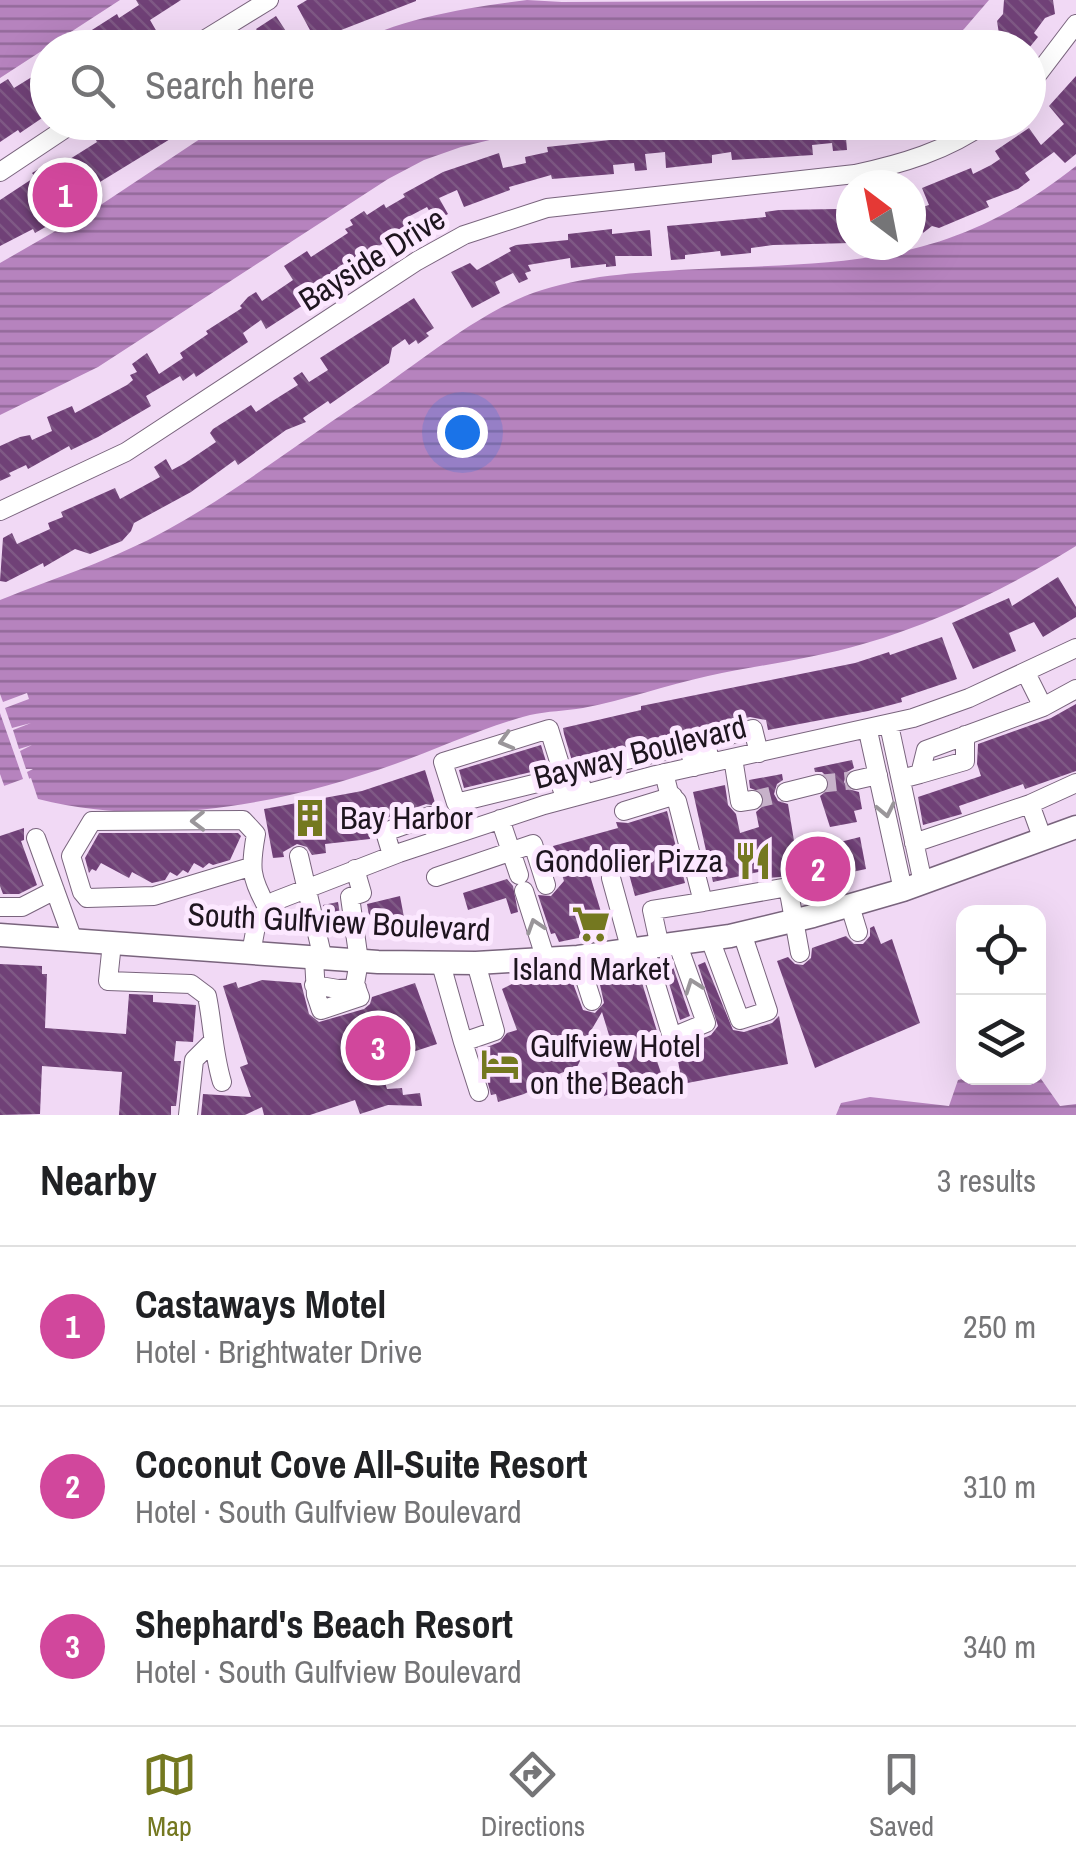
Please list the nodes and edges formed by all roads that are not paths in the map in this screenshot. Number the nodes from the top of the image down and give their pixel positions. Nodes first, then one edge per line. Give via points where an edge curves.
1 (269, 0) edge
2 (1076, 24) edge
3 (220, 30) edge
4 (1046, 63) edge
5 (49, 140) edge
6 (956, 140) edge
7 (0, 172) edge
8 (0, 511) edge
9 (1076, 648) edge
10 (1026, 673) junction
11 (1076, 689) edge
12 (1043, 707) junction
13 (889, 725) junction
14 (868, 731) junction
15 (759, 753) junction
16 (733, 758) junction
17 (702, 765) junction
18 (664, 773) junction
19 (878, 775) junction
20 (558, 778) junction
21 (900, 779) junction
22 (856, 780) tunnel mouth
23 (1076, 783) edge
24 (818, 784) tunnel mouth
25 (786, 792) tunnel mouth
26 (673, 796) junction
27 (575, 797) junction
28 (753, 800) dead end
29 (1030, 804) junction
30 (624, 811) dead end
31 (500, 819) junction
32 (1073, 830) edge
33 (36, 838) dead end
34 (1042, 840) junction
35 (914, 843) junction
36 (511, 852) junction
37 (247, 853) junction
38 (299, 856) dead end
39 (355, 869) junction
40 (436, 878) dead end
41 (611, 878) dead end
42 (546, 885) dead end
43 (913, 886) junction
44 (308, 887) junction
45 (55, 890) junction
46 (703, 902) junction
47 (850, 906) junction
48 (0, 907) edge
49 (268, 907) junction
50 (794, 921) junction
51 (858, 932) dead end
52 (742, 933) junction
53 (0, 935) edge
54 (710, 939) junction
55 (73, 940) junction
56 (112, 943) junction
57 (195, 948) junction
58 (653, 948) junction
59 (251, 953) junction
60 (800, 953) dead end
61 (319, 958) junction
62 (578, 958) junction
63 (546, 960) junction
64 (359, 961) junction
65 (476, 963) junction
66 (441, 964) junction
67 (191, 984) junction
68 (314, 984) junction
69 (357, 988) junction
70 (592, 1001) dead end
71 (462, 1042) junction
72 (211, 1043) junction
73 (222, 1082) dead end
74 (479, 1092) dead end
75 (188, 1115) edge

1 - 3 street
2 - 4 street
5 - 7 street
6 - 8 street, Bayside Drive via 855,174 548,208 464,235 126,452
9 - 10 street, Bayway Boulevard
10 - 12 street
10 - 13 street, Bayway Boulevard
11 - 12 street
12 - 21 street via 926,750 920,774
13 - 14 street, Bayway Boulevard
13 - 21 street
14 - 15 street, Bayway Boulevard
14 - 19 street
15 - 16 street, Bayway Boulevard
15 - 17 street via 753,730 705,741
16 - 17 street, Bayway Boulevard
16 - 28 street via 740,802
17 - 18 street, Bayway Boulevard
17 - 27 street via 688,745 578,772
18 - 26 street
18 - 27 street, Bayway Boulevard
19 - 22 street
19 -> 43 street
20 -> 20 street via 563,774 549,729 443,762 456,803
20 - 27 street
21 - 35 street
23 - 29 street
24 - 25 street
26 - 30 street
26 - 46 street
27 - 31 street, Bayway Boulevard
29 - 34 street
29 - 35 street
31 - 36 street
31 - 39 street, Bayway Boulevard
32 - 34 main road, South Gulfview Boulevard
33 - 45 street
34 - 43 main road, South Gulfview Boulevard
35 - 43 street
36 - 40 street
36 - 42 street via 534,844
63 -> 36 street
37 -> 37 street via 256,834 244,820 103,819 92,821 71,856 88,898 154,896
37 - 49 street
38 - 44 street
39 - 44 street, Bayway Boulevard
39 - 64 street via 362,892 350,897
41 - 58 street
43 - 47 main road, South Gulfview Boulevard
44 - 49 street, Bayway Boulevard
44 - 61 street
45 - 48 street via 22,906
45 - 55 street
46 - 50 street via 788,887
46 - 58 street via 652,910
47 - 50 main road, South Gulfview Boulevard
47 - 51 street
49 - 59 street via 253,932
50 - 52 main road, South Gulfview Boulevard
50 - 60 street
52 - 54 main road, South Gulfview Boulevard
52 -> 54 street via 768,1011 740,1020
53 - 55 main road, South Gulfview Boulevard
54 - 58 main road, South Gulfview Boulevard
55 - 56 main road, South Gulfview Boulevard
56 - 57 main road, South Gulfview Boulevard
56 - 67 street via 108,981
57 - 59 main road, South Gulfview Boulevard
57 - 67 street
58 - 62 main road, South Gulfview Boulevard
59 - 61 main road, South Gulfview Boulevard
61 - 64 main road, South Gulfview Boulevard
61 - 68 street
62 - 63 main road, South Gulfview Boulevard
62 - 70 street
63 - 65 main road, South Gulfview Boulevard
64 - 66 main road, South Gulfview Boulevard
64 - 69 street
65 - 66 main road, South Gulfview Boulevard
65 - 71 street via 495,1031
66 - 71 street
67 - 72 street via 207,996
68 - 69 street
68 - 69 street via 321,1010 360,998
71 - 74 street
72 - 73 street
72 - 75 street via 194,1060

